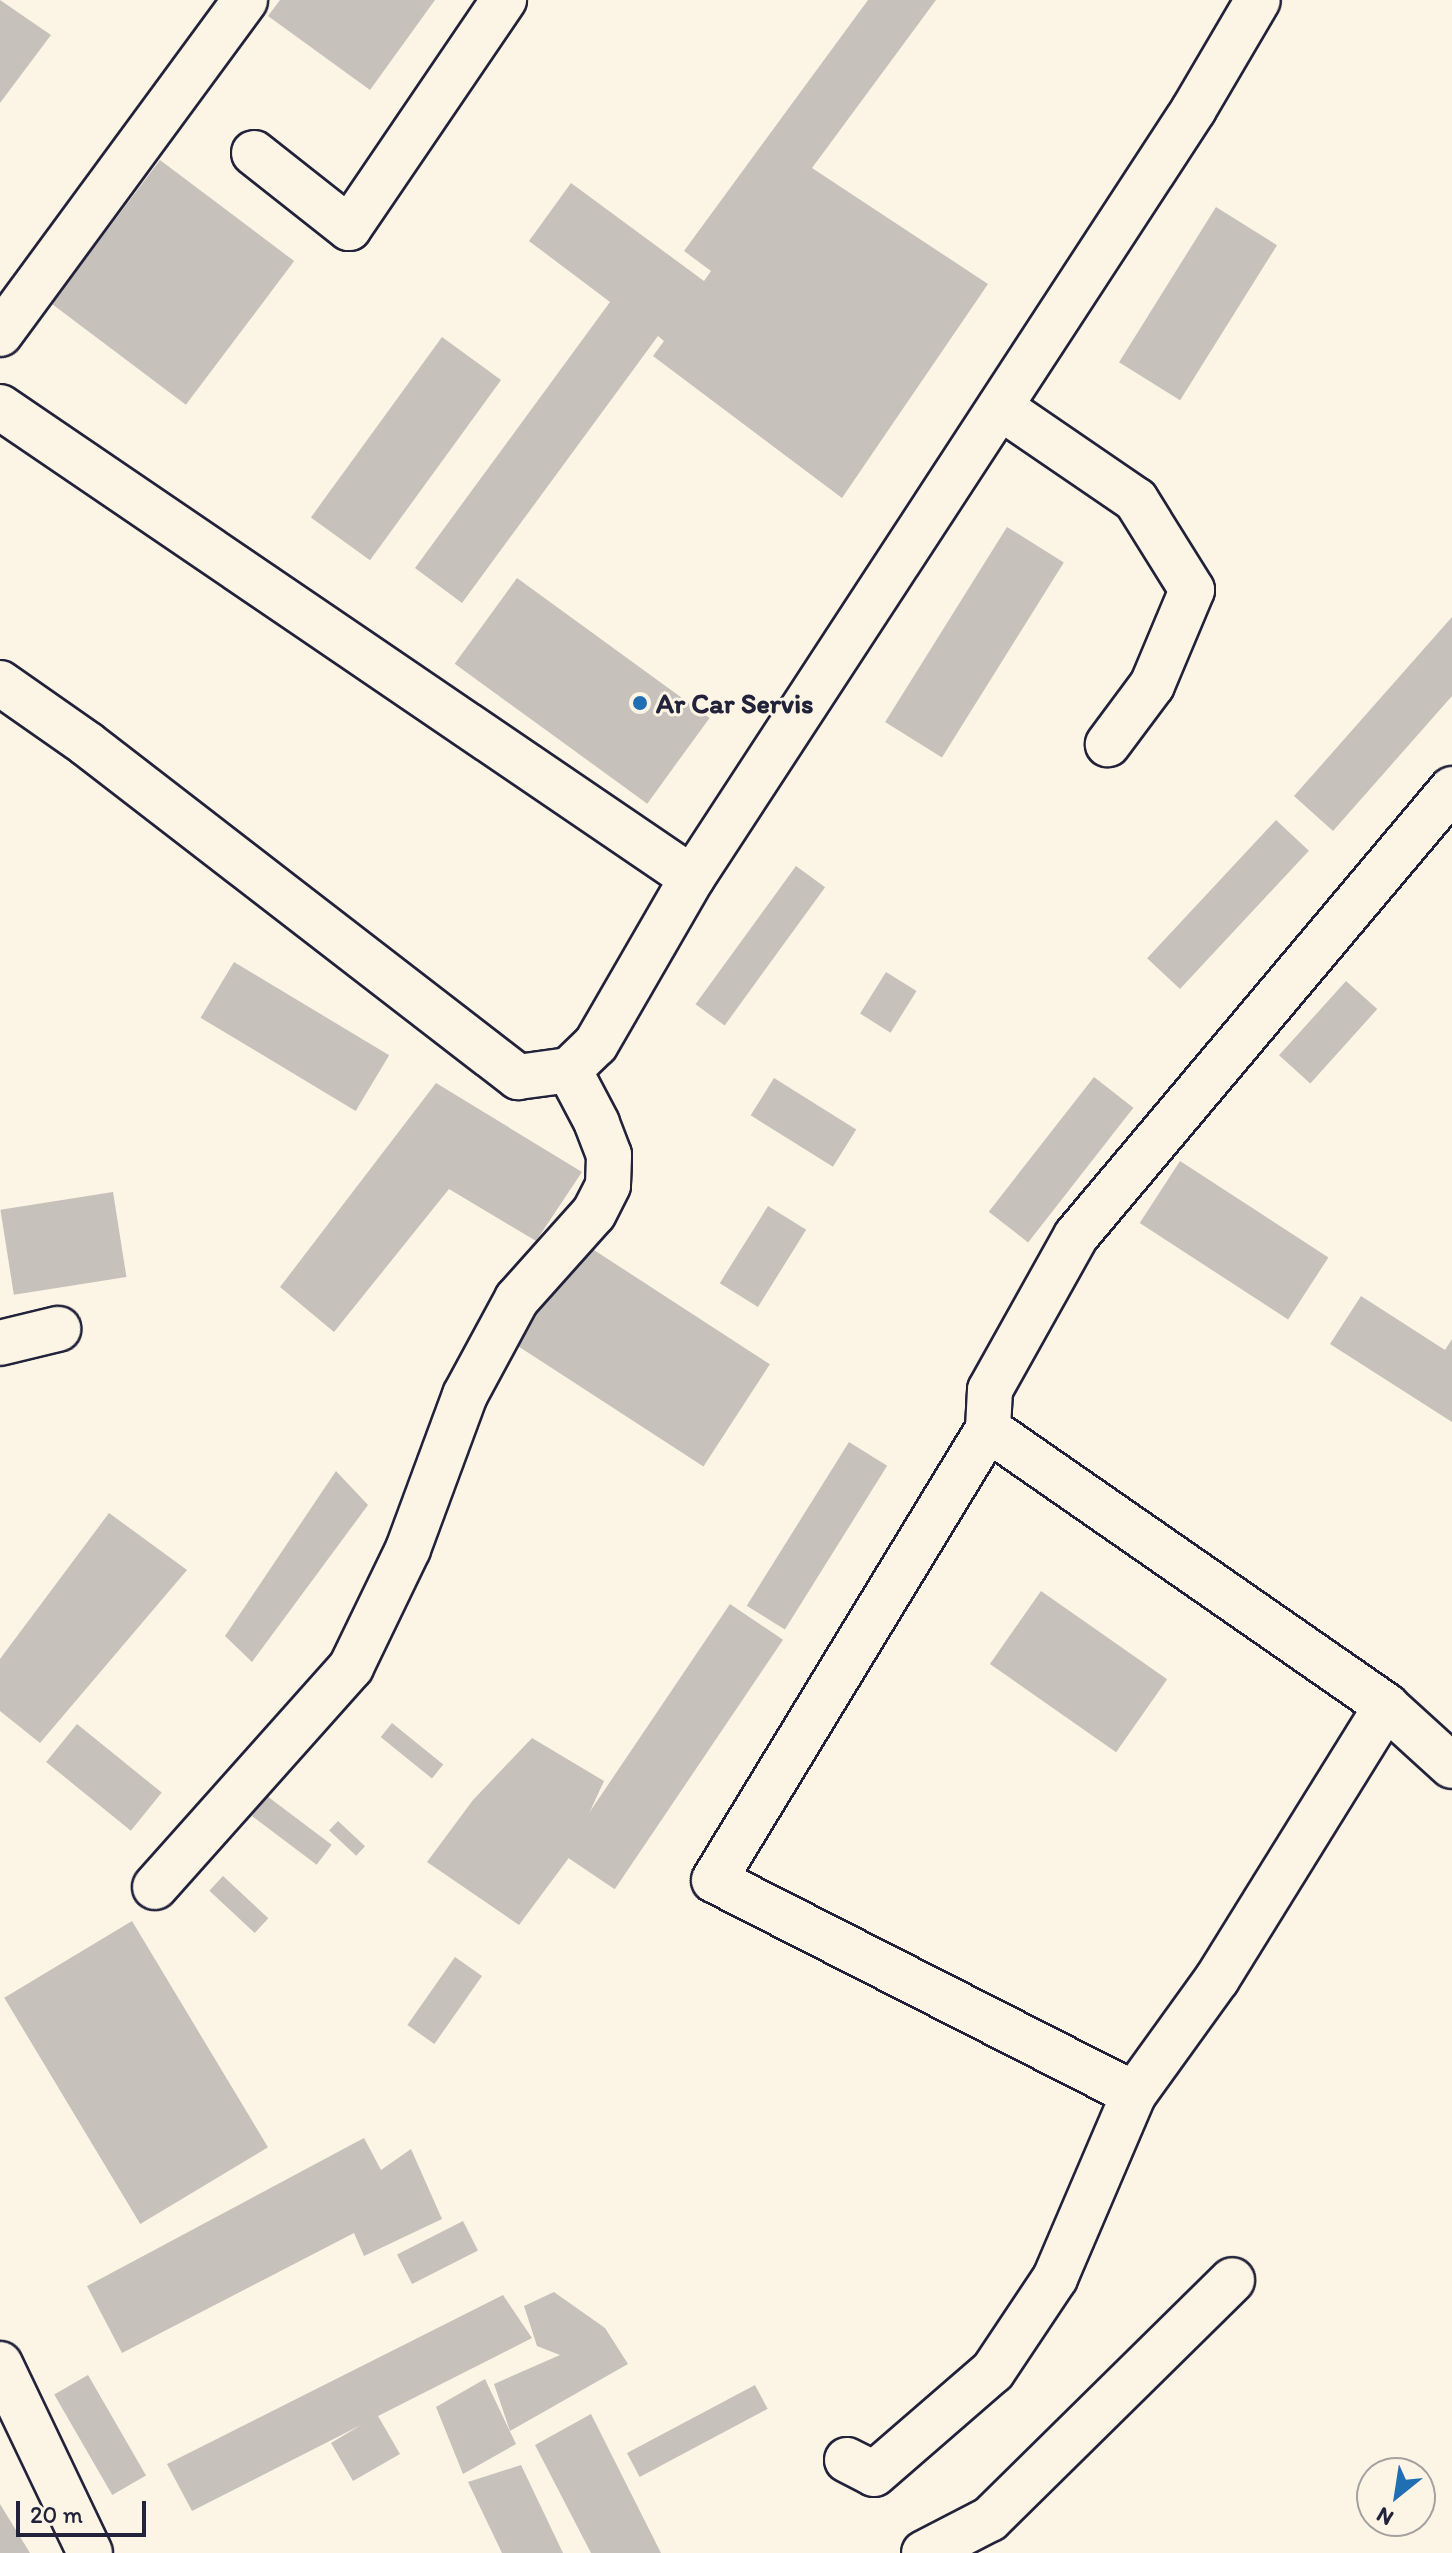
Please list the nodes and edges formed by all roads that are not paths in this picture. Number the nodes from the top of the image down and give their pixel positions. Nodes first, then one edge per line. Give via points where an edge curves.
1 (245, 0) edge
2 (504, 0) edge
3 (1258, 0) edge
4 (254, 153) dead end
5 (0, 334) edge
6 (0, 407) edge
7 (1000, 407) junction
8 (0, 683) edge
9 (1108, 744) dead end
10 (1452, 789) edge
11 (692, 878) junction
12 (569, 1070) junction
13 (58, 1329) dead end
14 (0, 1343) edge
15 (988, 1429) junction
16 (1386, 1706) junction
17 (1452, 1766) edge
18 (155, 1887) dead end
19 (1134, 2094) junction
20 (1232, 2280) dead end
21 (0, 2364) edge
22 (847, 2460) dead end
23 (90, 2553) edge
24 (924, 2553) edge

1 - 5 street
2 - 4 street via 349,228
3 - 7 street via 1194,109
6 - 11 street
7 - 9 street via 1136,500 1192,590 1152,685
7 - 11 street
8 - 12 street via 87,744 518,1077
10 - 15 street via 1076,1236 990,1390
11 - 12 street via 596,1044
12 - 18 street via 609,1155 608,1185 594,1213 517,1299 465,1395 408,1549 351,1667
13 - 14 street
15 - 16 street
15 - 19 street via 714,1880
16 - 17 street
16 - 19 street via 1217,1979
19 - 22 street via 1055,2278 993,2371 874,2474
20 - 24 street via 990,2519
21 - 23 street

